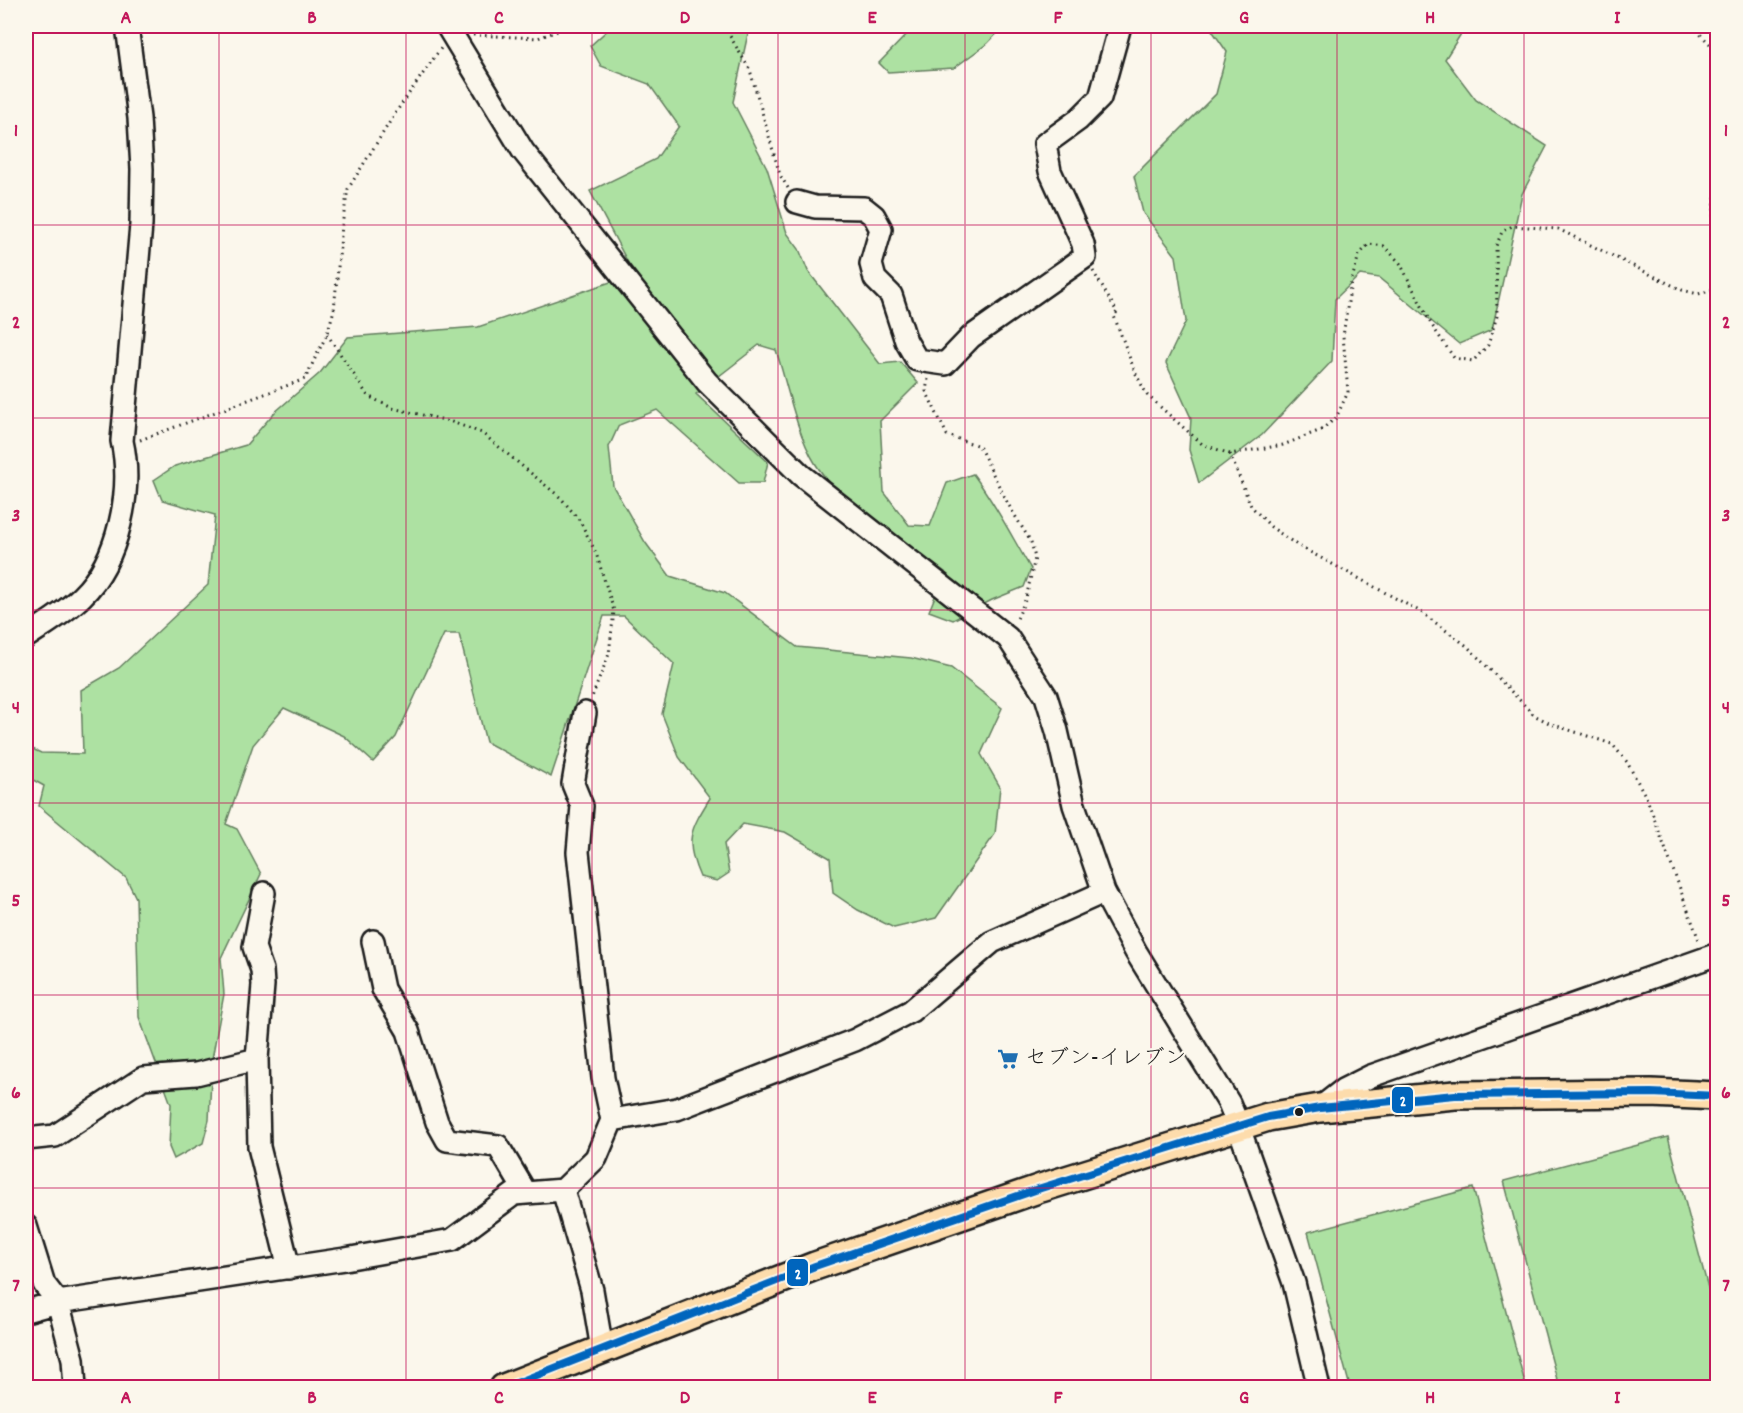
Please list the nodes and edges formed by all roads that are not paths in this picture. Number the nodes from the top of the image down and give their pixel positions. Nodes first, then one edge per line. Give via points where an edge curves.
1 (127, 26) edge
2 (1120, 26) edge
3 (449, 30) edge
4 (797, 202) road end
5 (26, 637) edge
6 (585, 713) road end
7 (1104, 892) junction
8 (264, 893) dead end
9 (373, 941) dead end
10 (1711, 956) edge
11 (256, 1059) junction
12 (1718, 1096) edge
13 (1320, 1108) junction
14 (612, 1120) junction
15 (1238, 1125) junction
16 (26, 1139) edge
17 (563, 1190) junction
18 (526, 1193) junction
19 (26, 1227) edge
20 (289, 1268) junction
21 (58, 1302) junction
22 (26, 1311) edge
23 (602, 1348) junction
24 (75, 1388) edge
25 (504, 1388) edge
26 (1319, 1388) edge

1 - 5 street via 142,169 123,441 128,466 121,520 104,570 63,613
2 - 4 street via 1100,98 1045,144 1050,171 1083,244 1085,257 971,337 945,364 917,360 906,341 891,295 875,279 871,264 881,229 874,216 864,208 815,207
3 - 7 street via 523,151 707,382 801,475 1008,638 1046,696 1077,815
6 - 14 street via 573,784 582,806 578,852 603,1078
7 - 14 street via 992,942 911,1011 855,1040 676,1108
7 - 15 street via 1229,1103
8 - 11 street via 254,947 263,984
9 - 18 street via 383,989 408,1031 437,1122 447,1140 498,1146
10 - 13 street via 1371,1076 1343,1090
11 - 16 street via 196,1074 143,1078 55,1136
11 - 20 street via 259,1147
12 - 13 main road via 1651,1092 1488,1094
13 - 15 main road
14 - 17 street via 596,1158
15 - 23 main road via 816,1266
15 - 26 street via 1294,1283
17 - 18 street
17 - 23 street via 592,1290
18 - 20 street via 514,1194 452,1240
19 - 21 street via 44,1284
20 - 21 street
21 - 22 street
21 - 24 street via 73,1359
23 - 25 main road

